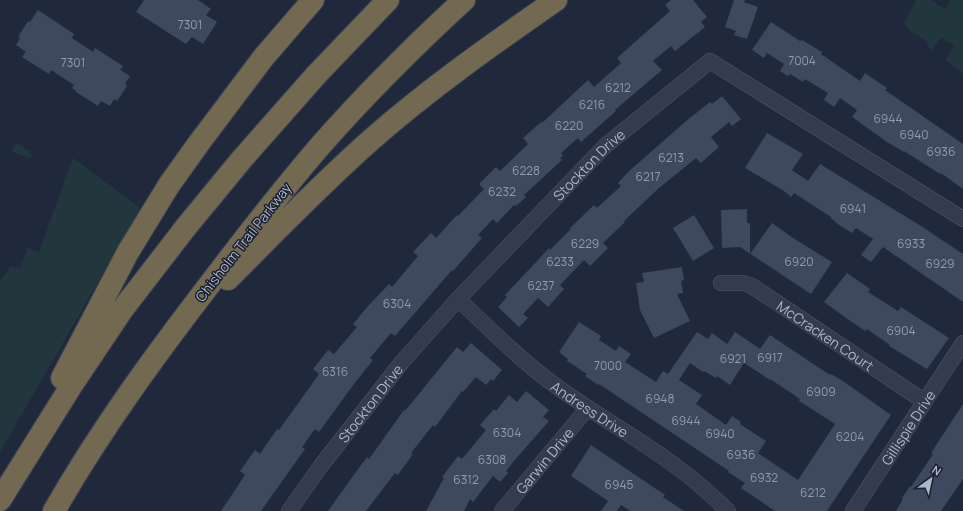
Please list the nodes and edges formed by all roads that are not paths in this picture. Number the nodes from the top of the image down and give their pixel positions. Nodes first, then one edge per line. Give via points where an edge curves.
1 (313, 0) edge
2 (388, 0) edge
3 (464, 0) edge
4 (556, 0) edge
5 (963, 219) edge
6 (721, 283) dead end
7 (458, 299) junction
8 (963, 343) edge
9 (162, 346) junction
10 (925, 402) junction
11 (587, 409) junction
12 (3, 494) edge
13 (54, 511) edge
14 (290, 511) edge
15 (502, 511) edge
16 (728, 511) edge
17 (853, 511) edge

1 - 12 highway via 263,58 169,185 128,252
2 - 12 highway via 317,74 186,227 122,310
3 - 9 highway, Chisholm Trail Parkway via 375,86 320,146 270,206
4 - 9 highway via 435,87 372,140 284,223
5 - 7 street, Stockton Drive via 710,61 605,146
6 - 10 street, McCracken Court via 743,283 752,286
7 - 11 street, Andress Drive via 528,364
7 - 14 street, Stockton Drive via 402,362 320,467
8 - 10 street, Gillispie Drive
9 - 13 highway, Chisholm Trail Parkway via 126,397
10 - 17 street, Gillispie Drive
11 - 15 street, Garwin Drive
11 - 16 street, Andress Drive via 681,470

